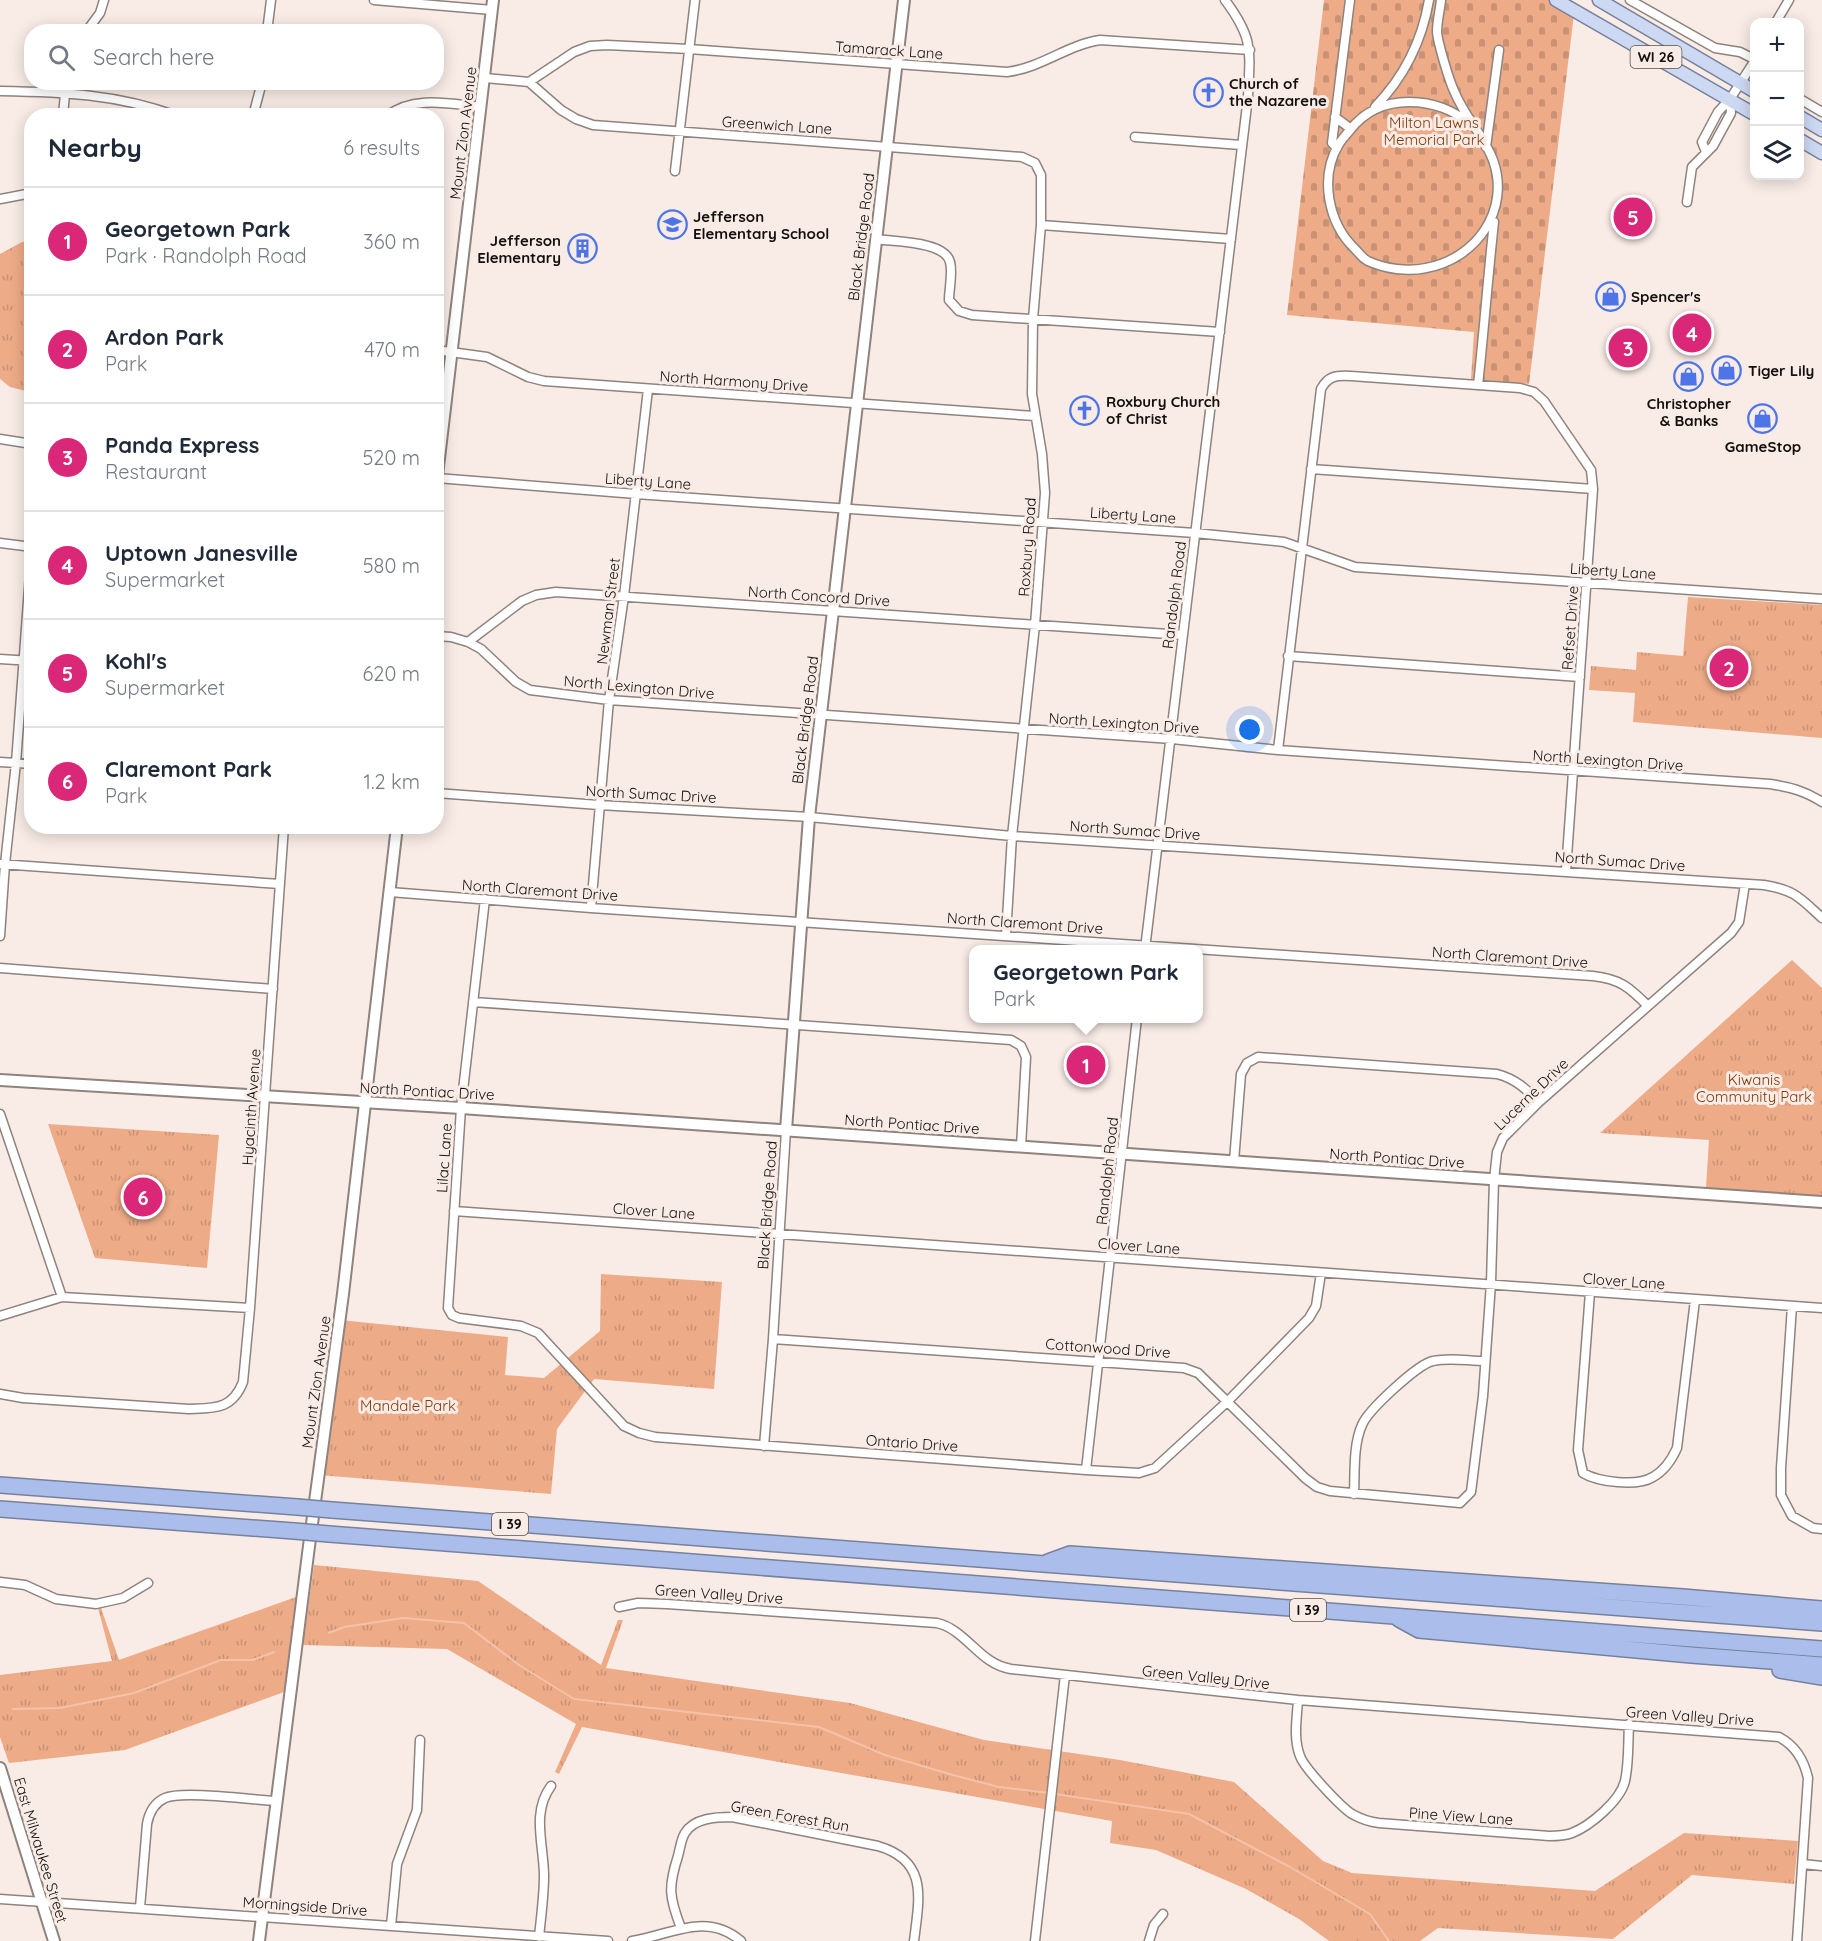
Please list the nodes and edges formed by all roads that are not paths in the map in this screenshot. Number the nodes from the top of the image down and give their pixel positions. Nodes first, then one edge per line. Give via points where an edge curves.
1 (104, 0) edge
2 (271, 0) edge
3 (374, 0) edge
4 (694, 0) edge
5 (904, 0) edge
6 (1225, 0) edge
7 (1350, 0) edge
8 (1429, 0) edge
9 (1441, 0) edge
10 (1556, 0) edge
11 (1599, 0) edge
12 (1630, 0) edge
13 (1789, 0) edge
14 (492, 5) edge
15 (1778, 18) edge
16 (92, 24) edge
17 (268, 24) edge
18 (1423, 28) junction
19 (1437, 33) junction
20 (689, 49) junction
21 (1250, 50) junction
22 (1499, 50) dead end
23 (1750, 58) edge
24 (897, 64) junction
25 (1750, 69) edge
26 (485, 78) junction
27 (529, 82) junction
28 (1741, 83) junction
29 (1750, 88) edge
30 (24, 90) edge
31 (65, 90) edge
32 (79, 90) edge
33 (260, 90) edge
34 (0, 91) edge
35 (1455, 94) junction
36 (1730, 99) junction
37 (1804, 101) edge
38 (481, 107) junction
39 (64, 108) edge
40 (151, 108) edge
41 (255, 108) edge
42 (400, 108) edge
43 (1375, 108) junction
44 (1443, 108) junction
45 (1750, 111) edge
46 (1822, 112) edge
47 (1335, 117) junction
48 (1804, 119) edge
49 (1472, 125) junction
50 (1351, 129) junction
51 (1822, 130) edge
52 (679, 132) junction
53 (1136, 137) dead end
54 (1804, 142) edge
55 (1241, 145) junction
56 (887, 146) junction
57 (1486, 147) junction
58 (1337, 148) junction
59 (1822, 153) edge
60 (1035, 163) joint
61 (675, 171) dead end
62 (24, 194) edge
63 (0, 199) edge
64 (1687, 202) dead end
65 (1495, 204) junction
66 (1041, 225) junction
67 (876, 239) junction
68 (1231, 239) junction
69 (1474, 244) junction
70 (1490, 253) junction
71 (1033, 319) junction
72 (1220, 332) junction
73 (444, 351) edge
74 (452, 352) junction
75 (1478, 385) junction
76 (648, 389) junction
77 (857, 403) junction
78 (1035, 416) junction
79 (444, 419) edge
80 (0, 439) edge
81 (24, 443) edge
82 (1311, 469) junction
83 (444, 478) edge
84 (1593, 489) junction
85 (636, 494) junction
86 (845, 508) junction
87 (1044, 522) junction
88 (1195, 533) junction
89 (0, 543) edge
90 (24, 546) edge
91 (1302, 549) junction
92 (1587, 583) junction
93 (624, 596) junction
94 (1822, 599) edge
95 (833, 611) junction
96 (1035, 625) junction
97 (1183, 635) junction
98 (444, 637) edge
99 (468, 642) junction
100 (1288, 656) junction
101 (0, 659) edge
102 (24, 661) edge
103 (1580, 677) junction
104 (24, 689) edge
105 (609, 700) junction
106 (820, 714) junction
107 (1023, 729) junction
108 (1172, 739) junction
109 (1278, 750) junction
110 (0, 762) edge
111 (16, 763) junction
112 (24, 764) edge
113 (1573, 771) junction
114 (444, 794) edge
115 (1822, 802) edge
116 (599, 805) junction
117 (808, 817) junction
118 (283, 834) edge
119 (396, 834) edge
120 (1012, 836) junction
121 (1157, 845) junction
122 (3, 864) edge
123 (1566, 871) junction
124 (280, 884) junction
125 (1745, 884) junction
126 (390, 892) junction
127 (485, 899) junction
128 (591, 908) junction
129 (1822, 918) edge
130 (801, 921) junction
131 (1006, 935) junction
132 (0, 936) edge
133 (1123, 945) edge
134 (1146, 945) edge
135 (1203, 951) edge
136 (0, 968) edge
137 (273, 989) junction
138 (473, 1002) junction
139 (1648, 1006) junction
140 (1136, 1023) edge
141 (794, 1024) junction
142 (0, 1080) edge
143 (265, 1097) junction
144 (365, 1102) junction
145 (1539, 1102) junction
146 (461, 1108) junction
147 (0, 1114) edge
148 (786, 1130) junction
149 (1021, 1147) junction
150 (1122, 1154) junction
151 (1234, 1161) junction
152 (1494, 1180) junction
153 (1822, 1202) edge
154 (454, 1211) junction
155 (780, 1233) junction
156 (1111, 1257) junction
157 (1321, 1273) junction
158 (1491, 1283) junction
159 (1590, 1292) junction
160 (62, 1297) junction
161 (1695, 1300) junction
162 (1792, 1306) junction
163 (250, 1308) junction
164 (1822, 1308) edge
165 (449, 1312) joint
166 (0, 1316) edge
167 (773, 1339) junction
168 (1099, 1361) junction
169 (1485, 1361) junction
170 (0, 1394) edge
171 (1228, 1401) junction
172 (764, 1446) junction
173 (1086, 1470) junction
174 (0, 1485) edge
175 (1354, 1494) junction
176 (1465, 1499) joint
177 (0, 1509) edge
178 (1822, 1529) edge
179 (1043, 1564) junction
180 (0, 1582) edge
181 (148, 1583) dead end
182 (619, 1607) dead end
183 (1818, 1607) edge
184 (1394, 1616) junction
185 (1822, 1623) edge
186 (1822, 1649) edge
187 (1692, 1655) junction
188 (1822, 1665) edge
189 (1065, 1675) junction
190 (1822, 1677) edge
191 (1298, 1700) junction
192 (1629, 1724) junction
193 (420, 1740) dead end
194 (0, 1768) edge
195 (551, 1786) dead end
196 (277, 1801) junction
197 (1803, 1864) junction
198 (1822, 1866) edge
199 (0, 1899) edge
200 (41, 1902) junction
201 (140, 1908) junction
202 (1164, 1914) dead end
203 (262, 1917) junction
204 (391, 1926) junction
205 (681, 1928) junction
206 (539, 1937) junction
207 (595, 1940) edge
208 (54, 1941) edge
209 (259, 1941) edge
210 (608, 1941) edge
211 (632, 1941) edge
212 (741, 1941) edge
213 (914, 1941) edge
214 (1035, 1941) edge
215 (1149, 1941) edge
216 (1797, 1941) edge

1 - 16 street
2 - 17 street
3 - 14 street
4 - 20 street
5 - 24 street, Black Bridge Road
6 - 21 street, Randolph Road via 1247,35
7 - 47 street
8 - 18 street
9 - 19 street
10 - 36 main road, WI 26
11 - 28 main road, WI 26
12 - 23 street via 1715,48 1740,52
13 - 15 street
14 - 26 street, Mount Zion Avenue
18 - 19 street via 1429,35
18 - 43 street via 1401,74
19 - 35 street
20 - 24 street, Tamarack Lane
20 - 27 street, Tamarack Lane via 590,46 574,51
20 - 52 street
21 - 24 street, Tamarack Lane via 1100,40 1083,42 1037,65 1007,72
21 - 55 street, Randolph Road
22 - 57 street
24 - 56 street, Black Bridge Road
25 - 28 street
26 - 27 street
26 - 38 street, Mount Zion Avenue
27 - 52 street, Greenwich Lane via 561,110 592,125
28 - 29 main road, WI 26
28 - 36 street
30 - 34 street
31 - 39 street
32 - 40 street
33 - 41 street
35 - 44 street
35 - 49 street
36 - 45 main road, WI 26
36 - 64 street via 1731,113 1713,146 1692,167
37 - 46 street
38 - 42 street via 428,102
38 - 74 street, Mount Zion Avenue
43 - 44 street via 1398,102
43 - 50 street
44 - 49 street
47 - 50 street
47 - 58 street via 1332,143
48 - 51 main road
49 - 57 street
50 - 58 street
52 - 56 street, Greenwich Lane
52 - 61 street
53 - 55 street
54 - 59 main road
55 - 68 street, Randolph Road
56 - 60 street, Greenwich Lane via 1022,157
56 - 67 street, Black Bridge Road
57 - 65 street via 1498,176
58 - 69 street via 1329,174 1333,214 1351,245 1367,261 1407,270 1426,268 1447,263
60 - 66 street, Roxbury Road via 1041,175
62 - 63 street
65 - 69 street via 1489,226
65 - 70 street
66 - 68 street
66 - 71 street, Roxbury Road
67 - 71 street via 936,247 945,252 950,262 949,300 959,311
67 - 77 street, Black Bridge Road
68 - 72 street, Randolph Road
69 - 70 street
70 - 75 street
71 - 72 street
71 - 78 street, Roxbury Road
72 - 88 street, Randolph Road
73 - 74 street, North Harmony Drive
74 - 76 street, North Harmony Drive via 487,357 544,381
74 - 79 street, Mount Zion Avenue
75 - 82 street via 1337,375 1329,378 1321,389
75 - 84 street, Refset Drive via 1520,388 1534,392 1544,401 1591,470
76 - 77 street, North Harmony Drive
76 - 85 street, Newman Street
77 - 78 street, North Harmony Drive
77 - 86 street, Black Bridge Road
78 - 87 street, Roxbury Road via 1042,454
80 - 81 street
82 - 84 street
82 - 91 street
83 - 85 street, Liberty Lane
84 - 92 street, Refset Drive
85 - 86 street, Liberty Lane
85 - 93 street, Newman Street
86 - 87 street, Liberty Lane
86 - 95 street, Black Bridge Road
87 - 88 street, Liberty Lane
87 - 96 street, Roxbury Road
88 - 91 street, Liberty Lane via 1284,542
88 - 97 street, Randolph Road
89 - 90 street
91 - 92 street, Liberty Lane via 1355,567
91 - 100 street
92 - 94 street, Liberty Lane
92 - 103 street, Refset Drive
93 - 95 street, North Concord Drive
93 - 99 street, North Concord Drive via 556,592 536,595 522,601
93 - 105 street, Newman Street
95 - 96 street, North Concord Drive
95 - 106 street, Black Bridge Road
96 - 97 street, North Concord Drive
96 - 107 street, Roxbury Road
97 - 108 street, Randolph Road
98 - 99 street, North Lexington Drive
99 - 105 street, North Lexington Drive via 531,690
100 - 103 street
100 - 109 street
101 - 102 street
103 - 113 street, Refset Drive
104 - 111 street
105 - 106 street, North Lexington Drive
105 - 116 street, Newman Street
106 - 107 street, North Lexington Drive
106 - 117 street, Black Bridge Road
107 - 108 street, North Lexington Drive
107 - 120 street, Roxbury Road
108 - 109 street, North Lexington Drive
108 - 121 street, Randolph Road
109 - 113 street, North Lexington Drive
110 - 111 street
111 - 112 street
111 - 122 street
113 - 115 street, North Lexington Drive via 1789,786
113 - 123 street, Refset Drive
114 - 116 street, North Sumac Drive
116 - 117 street, North Sumac Drive
116 - 128 street, Newman Street
117 - 120 street, North Sumac Drive
117 - 130 street, Black Bridge Road
118 - 124 street, Hyacinth Avenue
119 - 126 street, Mount Zion Avenue
120 - 121 street, North Sumac Drive
120 - 131 street, Roxbury Road
121 - 123 street, North Sumac Drive
121 - 134 street, Randolph Road
122 - 124 street
122 - 132 street
123 - 125 street, North Sumac Drive
124 - 137 street, Hyacinth Avenue
125 - 129 street, North Sumac Drive via 1781,888 1796,894
125 - 139 street, Lucerne Drive via 1739,922 1731,933
126 - 127 street, North Claremont Drive
126 - 144 street, Mount Zion Avenue
127 - 128 street, North Claremont Drive
127 - 138 street, Lilac Lane
128 - 130 street, North Claremont Drive
130 - 131 street, North Claremont Drive
130 - 141 street, Black Bridge Road
131 - 133 street, North Claremont Drive
135 - 139 street, North Claremont Drive via 1608,978 1621,982
136 - 137 street
137 - 143 street, Hyacinth Avenue
138 - 141 street
138 - 146 street, Lilac Lane
139 - 145 street, Lucerne Drive
140 - 150 street, Randolph Road
141 - 148 street, Black Bridge Road
141 - 149 street via 1011,1040 1021,1046 1026,1057
142 - 143 street, North Pontiac Drive
143 - 144 street, North Pontiac Drive
143 - 163 street, Hyacinth Avenue
144 - 146 street, North Pontiac Drive
144 - 196 street, Mount Zion Avenue
145 - 151 street via 1517,1081 1497,1074 1258,1057 1247,1063 1241,1074
145 - 152 street, Lucerne Drive via 1503,1138
146 - 148 street, North Pontiac Drive
146 - 154 street, Lilac Lane
147 - 160 street
148 - 149 street, North Pontiac Drive
148 - 155 street, Black Bridge Road
149 - 150 street, North Pontiac Drive
150 - 151 street, North Pontiac Drive
150 - 156 street, Randolph Road
151 - 152 street, North Pontiac Drive
152 - 153 street, North Pontiac Drive
152 - 158 street, Lucerne Drive
154 - 155 street, Clover Lane
154 - 165 street, Lilac Lane
155 - 156 street, Clover Lane
155 - 167 street, Black Bridge Road
156 - 157 street, Clover Lane
156 - 168 street, Randolph Road
157 - 158 street, Clover Lane
157 - 171 street, Ontario Drive via 1310,1318
158 - 159 street, Clover Lane
158 - 169 street, Lucerne Drive
159 - 161 street, Clover Lane
159 - 161 street via 1578,1450 1583,1473 1617,1482 1654,1477 1672,1460 1677,1448
160 - 163 street
160 - 166 street
161 - 162 street, Clover Lane
162 - 164 street, Clover Lane
162 - 178 street via 1781,1495 1792,1516
163 - 170 street, Hyacinth Avenue via 243,1382 228,1404 189,1409
165 - 172 street, Ontario Drive via 459,1318 521,1326 537,1333 624,1426 639,1433
167 - 168 street, Cottonwood Drive
167 - 172 street, Black Bridge Road
168 - 171 street, Cottonwood Drive via 1184,1368 1198,1373
168 - 173 street, Randolph Road
169 - 175 street via 1431,1361 1371,1411 1358,1436
169 - 176 street, Lucerne Drive via 1471,1492
171 - 173 street, Ontario Drive via 1155,1468 1139,1473
171 - 175 street, Cottonwood Drive via 1317,1487
172 - 173 street, Ontario Drive
174 - 179 highway, I 39, bridge
175 - 176 street, Cottonwood Drive via 1451,1503
177 - 184 highway, I 39, bridge
179 - 183 highway via 1070,1554
179 - 185 highway, I 39
180 - 181 street via 25,1586 56,1599 96,1604 123,1598
182 - 189 street, Green Valley Drive via 668,1604 937,1623 953,1629 995,1665
184 - 186 highway, I 39
184 - 187 highway via 1419,1629
187 - 188 highway
187 - 190 highway
189 - 191 street, Green Valley Drive
189 - 214 street
191 - 192 street, Green Valley Drive
191 - 192 street, Pine View Lane via 1296,1735 1300,1756 1305,1766 1355,1816 1378,1823 1526,1834 1572,1833 1615,1800 1625,1781
192 - 197 street, Green Valley Drive via 1771,1735 1786,1741 1799,1755 1808,1778
193 - 204 street via 417,1810 397,1864
194 - 200 street, East Milwaukee Street
195 - 206 street via 544,1795 539,1815 544,1877
196 - 201 street via 180,1795 160,1801 147,1824
196 - 203 street, Mount Zion Avenue
197 - 198 street
197 - 216 street
199 - 200 street, Morningside Drive
200 - 201 street, Morningside Drive
200 - 208 street, East Milwaukee Street
201 - 203 street, Morningside Drive
202 - 215 street via 1154,1925
203 - 204 street, Morningside Drive
203 - 209 street, Mount Zion Avenue
204 - 206 street, Morningside Drive
205 - 211 street
205 - 212 street via 717,1927
205 - 213 street, Green Forest Run via 670,1881 685,1833 698,1822 732,1817 878,1846 899,1855 913,1869 918,1883
206 - 207 street, Morningside Drive
207 - 210 street, Morningside Drive

